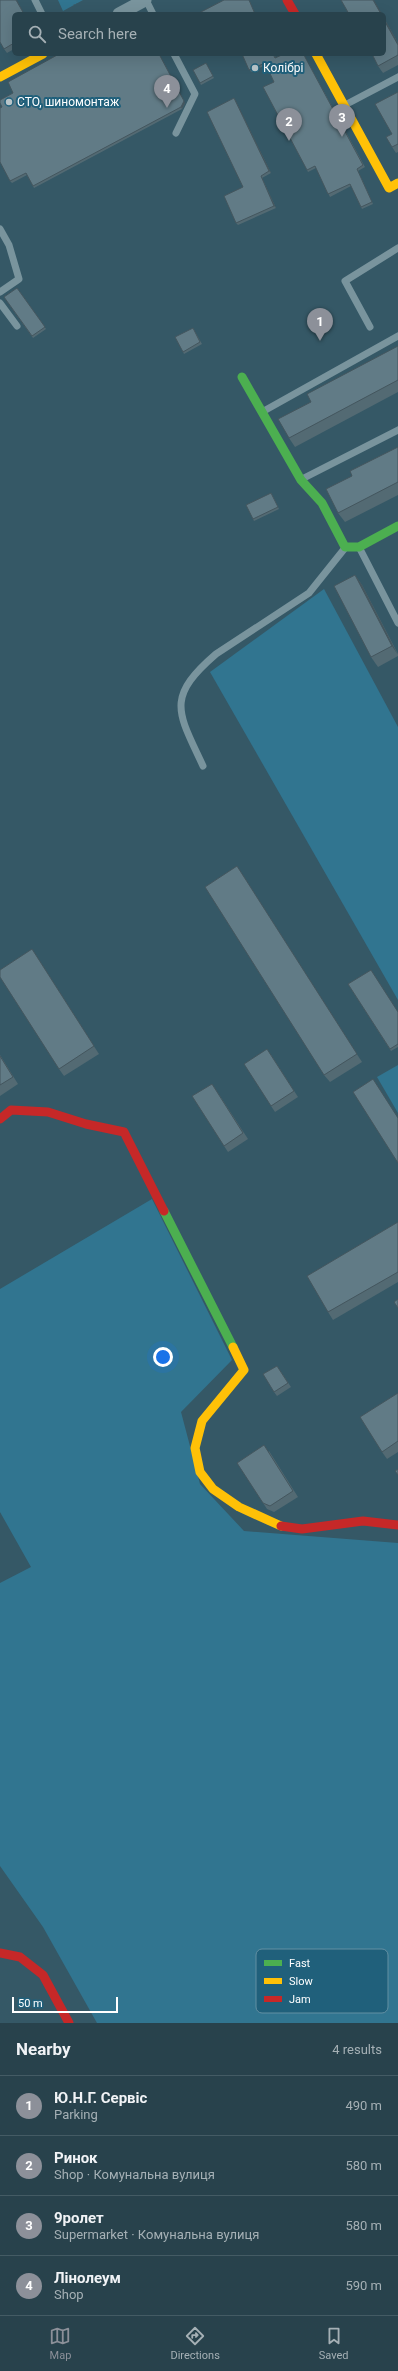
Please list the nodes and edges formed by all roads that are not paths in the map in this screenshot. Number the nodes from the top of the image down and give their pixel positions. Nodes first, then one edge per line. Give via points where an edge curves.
1 (35, 0) edge
2 (146, 0) edge
3 (287, 0) edge
4 (41, 12) edge
5 (123, 12) edge
6 (152, 12) edge
7 (293, 12) edge
8 (39, 56) edge
9 (175, 56) edge
10 (317, 56) edge
11 (0, 77) edge
12 (398, 77) edge
13 (344, 106) junction
14 (176, 133) dead end
15 (395, 187) edge
16 (0, 229) edge
17 (398, 248) edge
18 (0, 292) edge
19 (0, 303) edge
20 (17, 326) dead end
21 (370, 327) dead end
22 (398, 336) edge
23 (242, 377) dead end
24 (262, 412) junction
25 (398, 430) edge
26 (301, 480) junction
27 (398, 526) edge
28 (359, 546) junction
29 (345, 547) junction
30 (398, 623) edge
31 (202, 766) dead end
32 (0, 1119) edge
33 (398, 1525) edge
34 (0, 1953) edge
35 (69, 2023) edge

1 - 4 lane
2 - 5 street
2 - 6 lane
3 - 7 street
8 - 11 street
9 - 14 lane via 195,94
10 - 13 street
12 - 13 lane
13 - 15 street
16 - 18 lane via 9,245 19,279
17 - 21 lane via 345,281
19 - 20 lane
22 - 24 lane
23 - 24 street
24 - 26 street
25 - 26 lane
26 - 29 street via 322,503
27 - 28 street
28 - 29 street
28 - 30 lane
29 - 31 lane via 309,593 216,654 184,688 180,706 182,721
32 - 33 street via 11,1110 48,1112 124,1132 244,1370 202,1421 195,1448 200,1472 213,1489 239,1507 275,1525 302,1529 363,1521
34 - 35 street via 20,1956 43,1975

